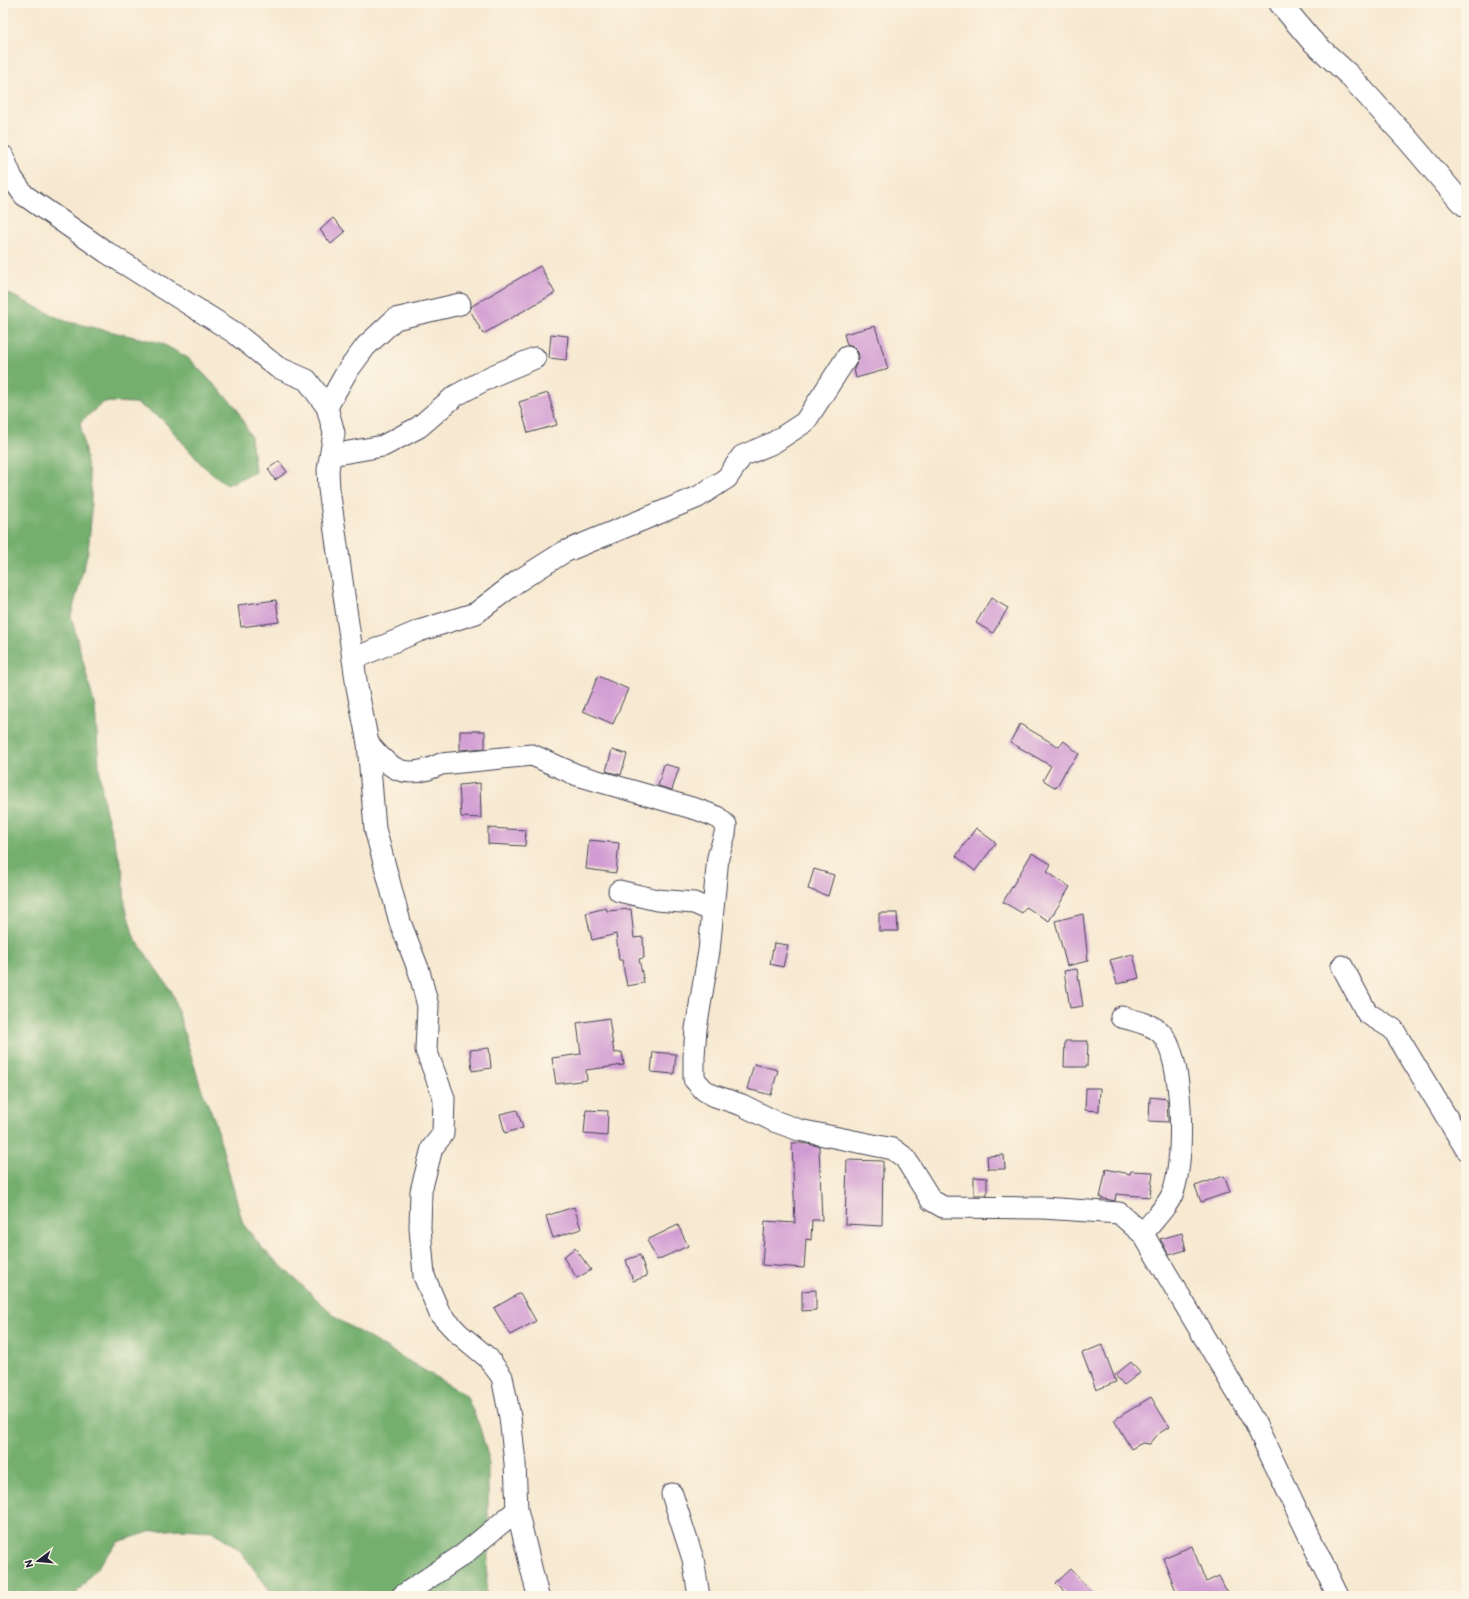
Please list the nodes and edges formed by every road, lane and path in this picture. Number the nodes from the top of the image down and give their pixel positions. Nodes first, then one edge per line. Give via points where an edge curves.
1 (1280, 3) edge
2 (3, 156) edge
3 (1466, 206) edge
4 (460, 304) dead end
5 (846, 357) dead end
6 (534, 358) dead end
7 (327, 407) junction
8 (331, 455) junction
9 (353, 660) junction
10 (368, 743) junction
11 (619, 891) dead end
12 (712, 911) junction
13 (1342, 966) dead end
14 (1121, 1017) dead end
15 (1466, 1149) edge
16 (1143, 1234) junction
17 (672, 1494) dead end
18 (516, 1510) junction
19 (402, 1596) edge
20 (538, 1596) edge
21 (699, 1596) edge
22 (1338, 1596) edge

1 - 3 street via 1311,40 1358,85
2 - 7 street via 12,178 24,195 106,252 235,333 277,366 307,380
4 - 7 street via 394,319 366,346 346,373
5 - 9 street via 805,422 773,443 742,456 727,478 698,497 564,552 518,581 476,613 418,631
6 - 8 street via 455,396 419,427 383,446
7 - 8 street via 334,433
8 - 9 street via 328,470 329,489
9 - 10 street
10 - 12 street via 382,761 398,770 414,773 430,770 442,764 532,755 576,775 717,817 726,825 718,858
10 - 18 street via 375,829 400,922 428,1006 426,1050 444,1098 443,1134 432,1148 421,1191 420,1228 424,1276 440,1314 488,1358 502,1377 515,1463
11 - 12 street via 657,900 694,903
12 - 16 street via 694,1056 694,1079 704,1090 799,1130 893,1149 905,1158 931,1200 943,1207 1043,1208 1119,1213
13 - 15 street via 1367,1013 1393,1030 1400,1040
14 - 16 street via 1135,1020 1161,1033 1168,1044 1176,1073 1182,1135 1179,1171 1173,1193
16 - 22 street via 1255,1423
17 - 21 street via 692,1559
18 - 19 street via 464,1554
18 - 20 street

